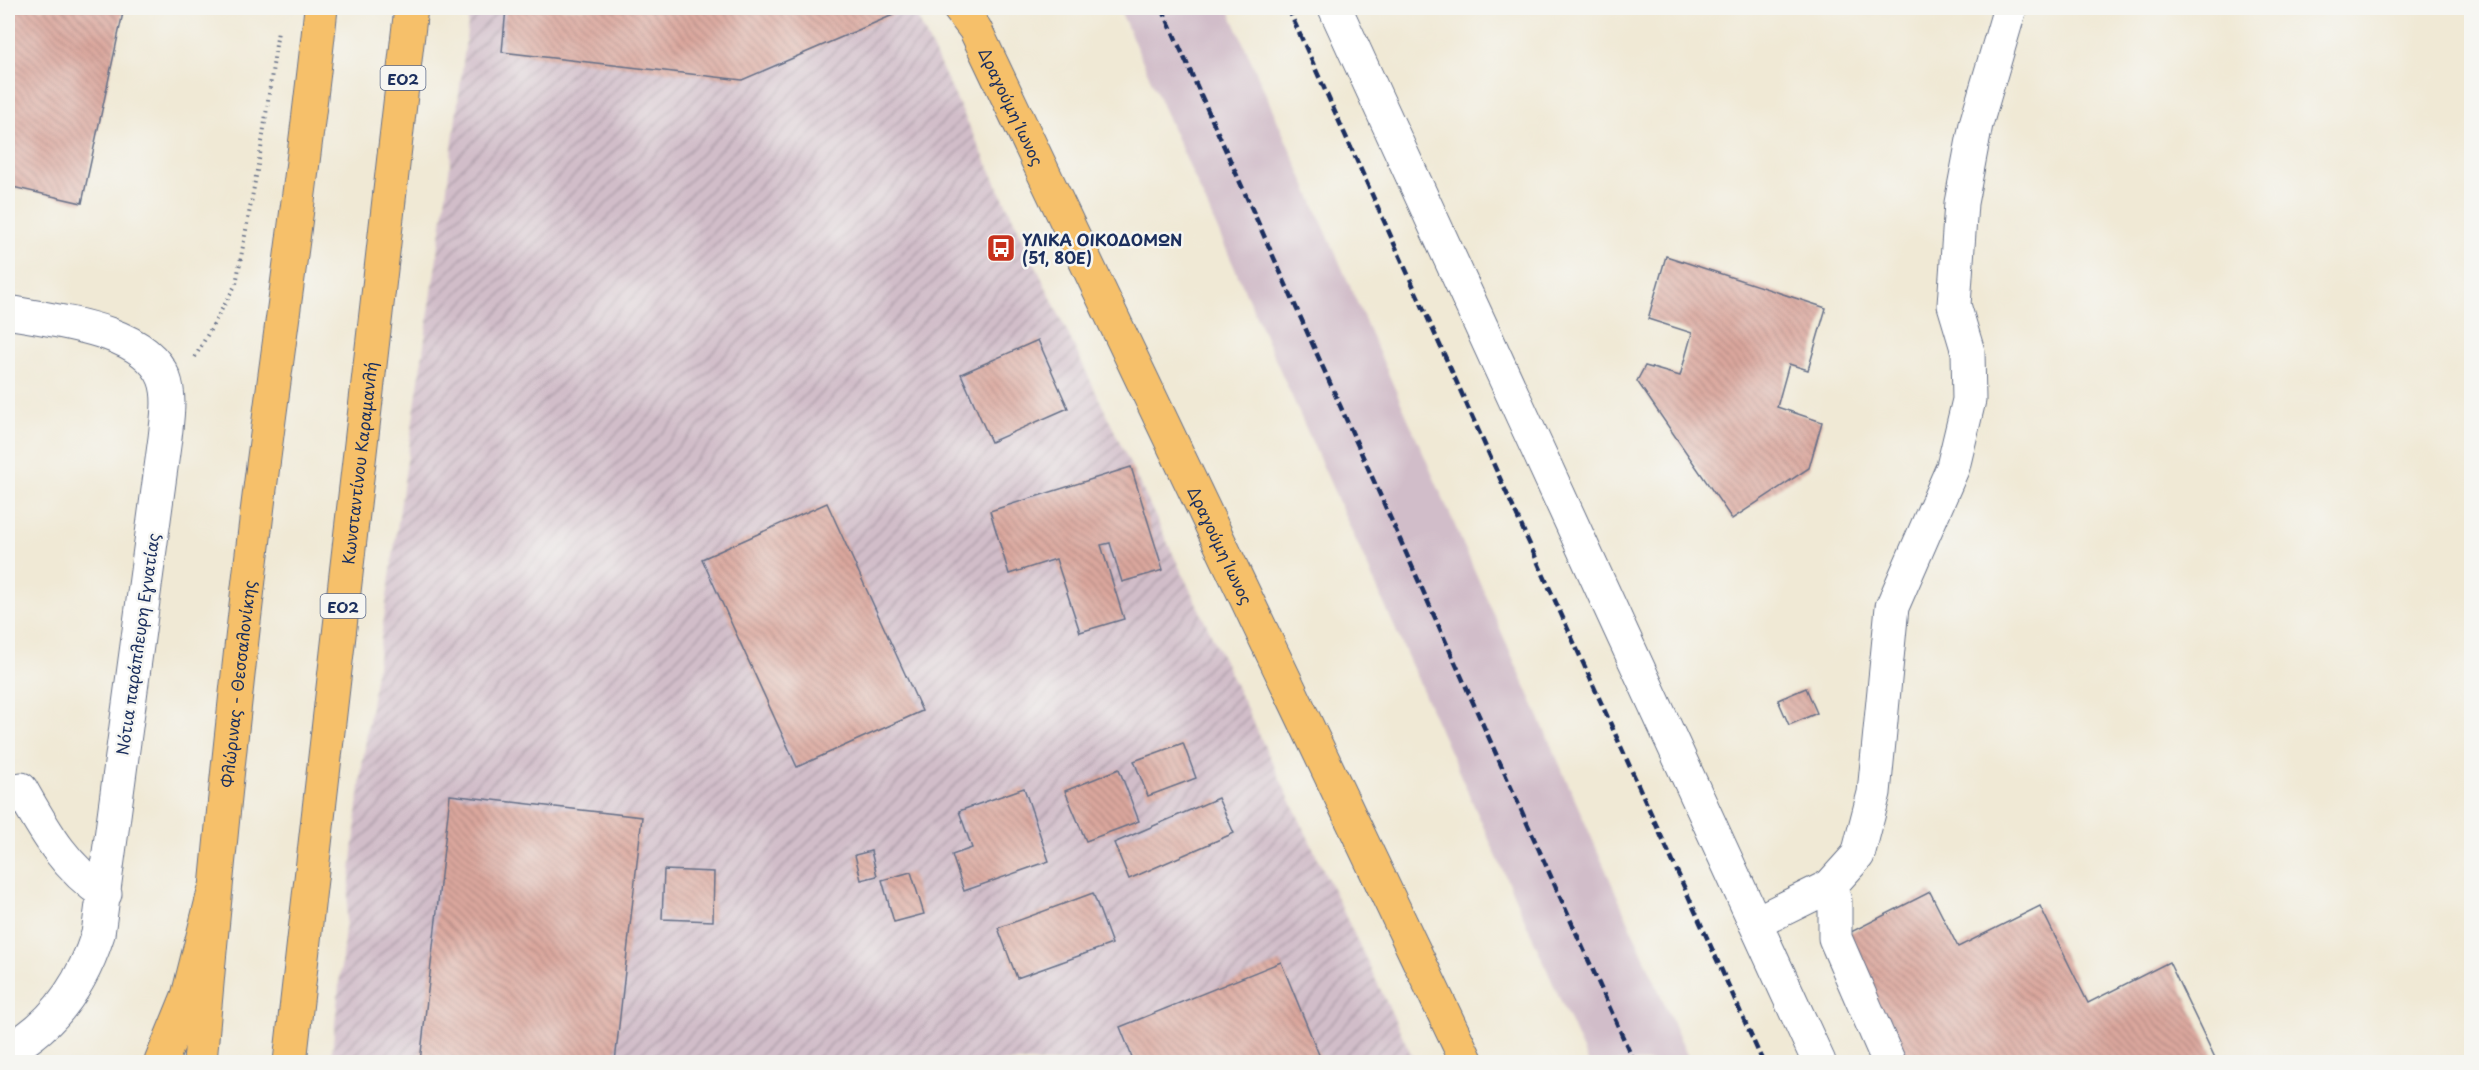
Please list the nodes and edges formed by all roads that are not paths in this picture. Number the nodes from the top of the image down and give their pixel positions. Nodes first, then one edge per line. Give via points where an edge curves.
1 (321, 8) edge
2 (411, 8) edge
3 (1335, 8) edge
4 (2010, 8) edge
5 (969, 14) edge
6 (8, 312) edge
7 (21, 789) dead end
8 (1830, 886) junction
9 (214, 892) junction
10 (105, 894) junction
11 (1755, 923) junction
12 (8, 1050) edge
13 (162, 1062) edge
14 (200, 1062) edge
15 (290, 1062) edge
16 (1467, 1062) edge
17 (1819, 1062) edge
18 (1888, 1062) edge

1 - 9 main road, Φλώρινας - Θεσσαλονίκης via 261,476
2 - 15 main road, Κωνσταντίνου Καραμανλή / ΕΟ2
3 - 11 street
4 - 8 street via 1976,124 1961,203 1954,305 1968,352 1969,400 1953,466 1892,607 1874,793 1858,855
5 - 16 main road, Δραγούμη Ίωνος
6 - 10 street, Νότια παράπλευρη Εγνατίας via 117,335 146,353 164,378 168,405
7 - 10 street via 51,841 74,871
8 - 11 street
8 - 18 street via 1835,902 1835,938
9 - 13 main road via 188,996
9 - 14 main road
10 - 12 street, Νότια παράπλευρη Εγνατίας via 98,934 77,986 43,1027
11 - 17 street

